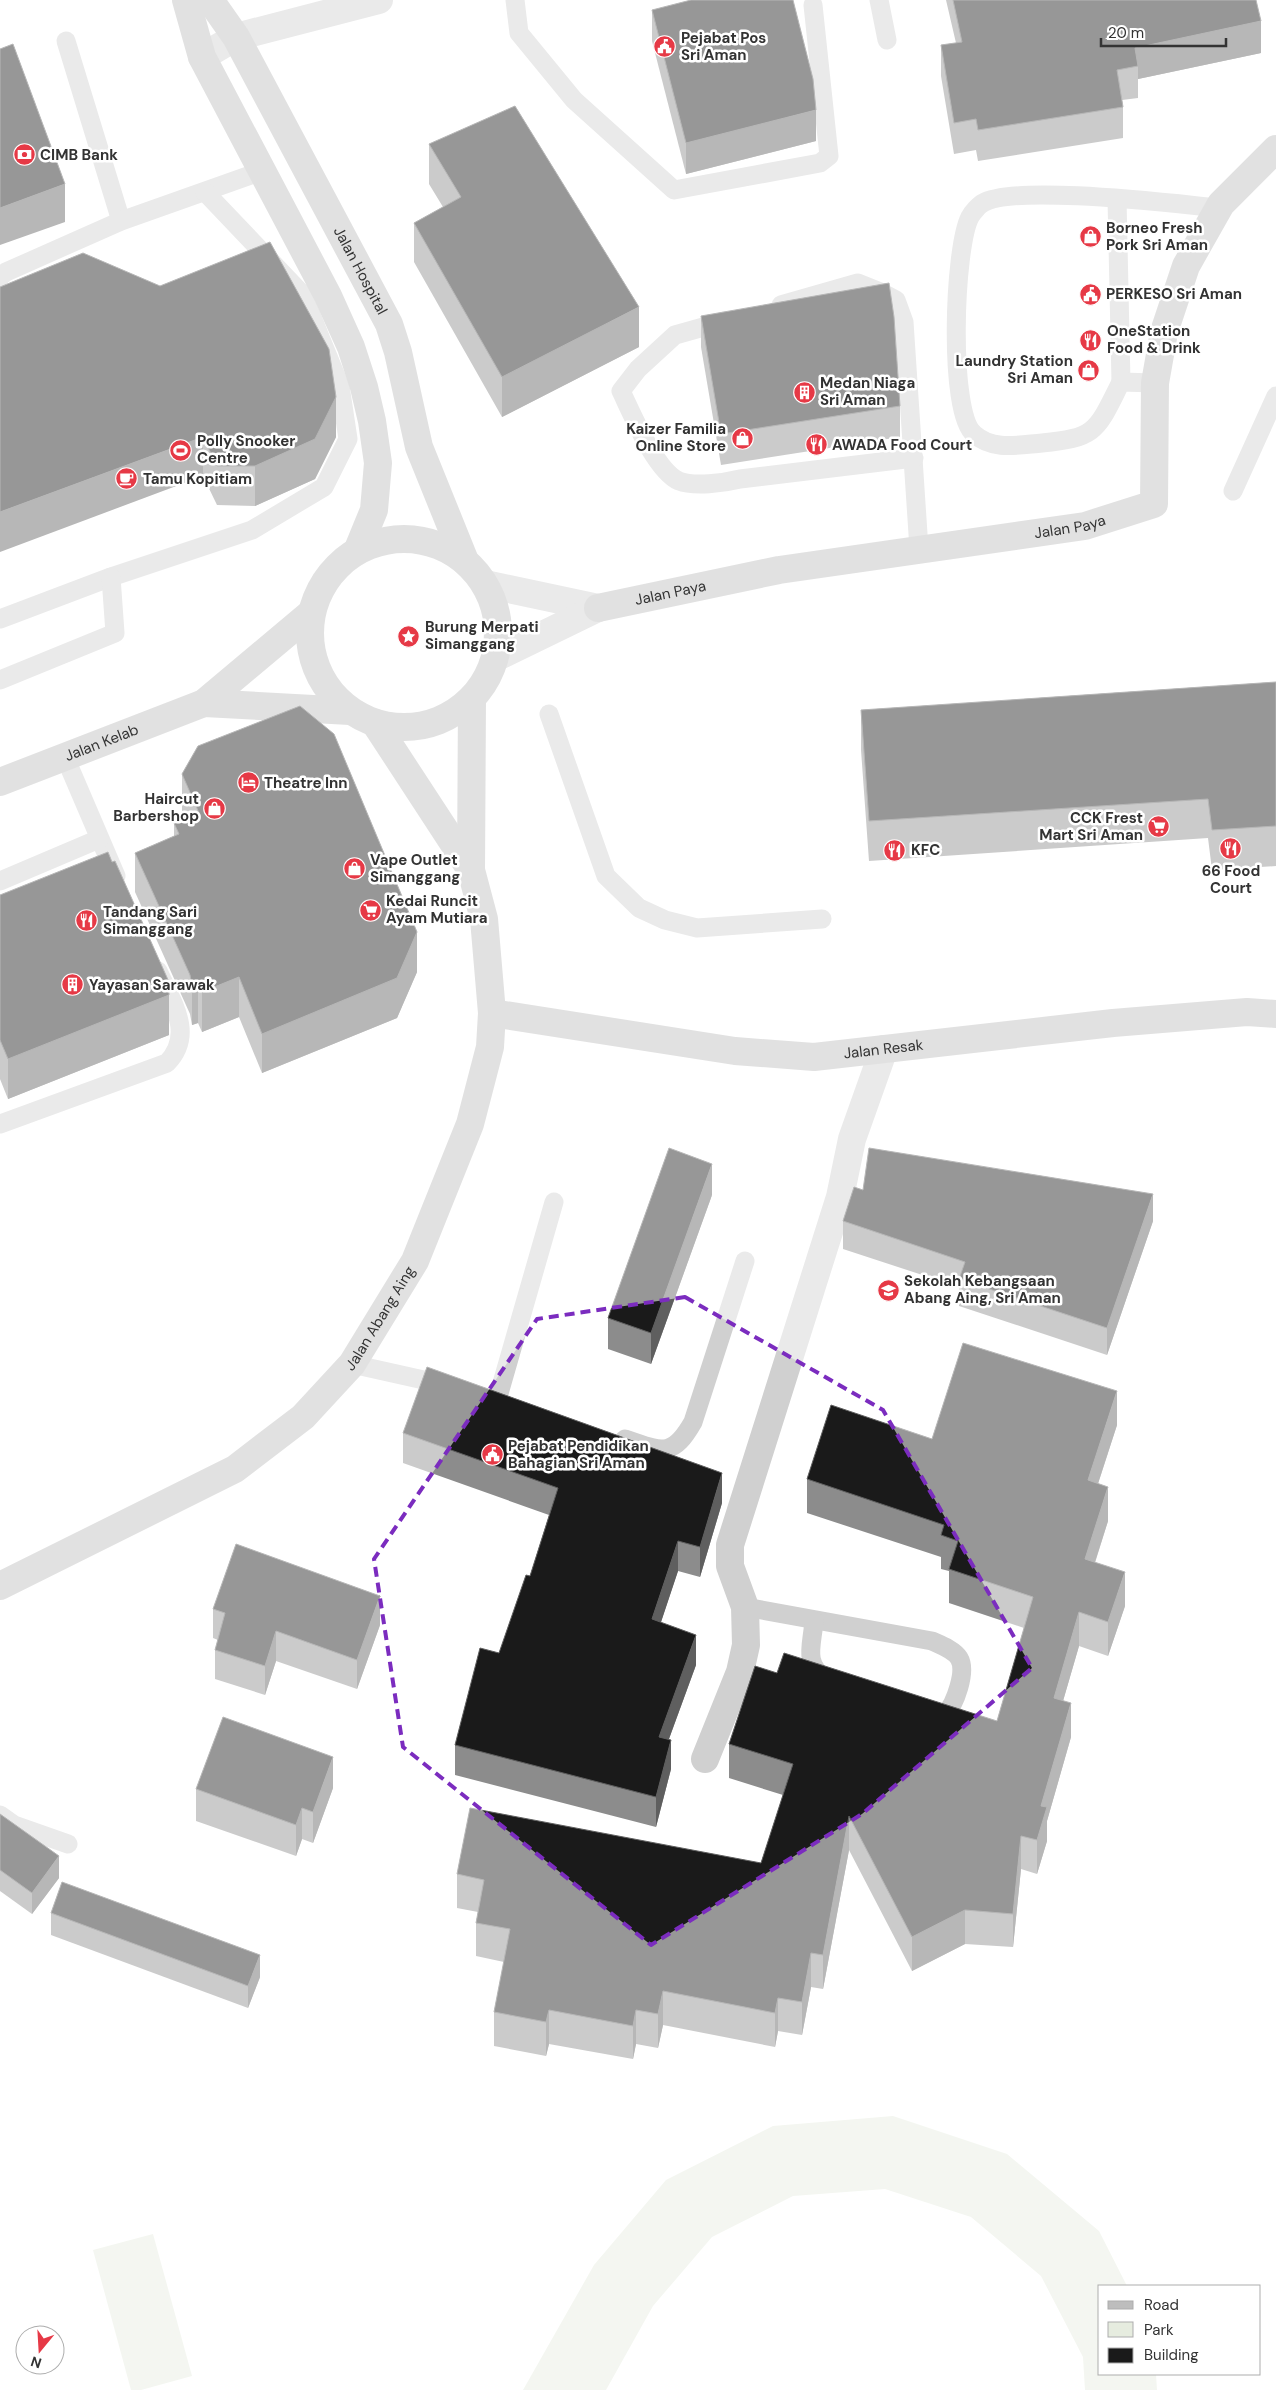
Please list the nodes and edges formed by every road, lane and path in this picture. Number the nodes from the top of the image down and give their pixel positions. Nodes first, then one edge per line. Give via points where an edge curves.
1 (186, 0) edge
2 (210, 0) edge
3 (379, 0) edge
4 (515, 0) edge
5 (879, 0) edge
6 (813, 5) dead end
7 (236, 37) junction
8 (887, 40) dead end
9 (66, 41) dead end
10 (202, 57) junction
11 (1276, 149) edge
12 (262, 171) junction
13 (205, 192) junction
14 (1117, 199) junction
15 (1219, 208) junction
16 (121, 221) junction
17 (2, 274) edge
18 (766, 309) edge
19 (739, 317) edge
20 (1121, 382) junction
21 (1155, 383) junction
22 (1276, 396) edge
23 (914, 458) junction
24 (1233, 491) dead end
25 (358, 549) junction
26 (919, 549) junction
27 (466, 561) junction
28 (111, 577) junction
29 (484, 584) junction
30 (598, 608) junction
31 (310, 614) junction
32 (0, 619) edge
33 (495, 658) junction
34 (0, 680) edge
35 (472, 700) junction
36 (204, 702) junction
37 (350, 711) junction
38 (549, 714) dead end
39 (375, 723) junction
40 (65, 757) junction
41 (0, 782) edge
42 (99, 839) junction
43 (471, 870) junction
44 (0, 882) edge
45 (123, 893) edge
46 (822, 920) dead end
47 (152, 956) edge
48 (492, 1013) junction
49 (1276, 1014) edge
50 (884, 1049) junction
51 (0, 1124) edge
52 (554, 1202) dead end
53 (746, 1261) dead end
54 (352, 1364) junction
55 (459, 1388) edge
56 (478, 1393) edge
57 (498, 1397) junction
58 (516, 1403) edge
59 (609, 1434) edge
60 (0, 1586) edge
61 (745, 1607) junction
62 (814, 1621) junction
63 (846, 1689) edge
64 (911, 1709) edge
65 (706, 1759) dead end
66 (0, 1815) edge
67 (68, 1844) dead end

1 - 10 street
2 - 7 street, Jalan Hospital
3 - 7 street
4 - 6 lane via 519,33 574,100 674,190 820,163 829,156
5 - 8 lane
7 - 10 street
7 - 27 street, Jalan Hospital via 389,324 419,447
9 - 16 lane
10 - 12 street
11 - 15 street, Jalan Paya
12 - 13 lane
12 - 25 street via 328,296 351,347 364,387 378,464 374,510
13 - 16 lane
13 - 28 lane via 302,294 340,386 348,439 324,487 252,530
14 - 15 lane
14 - 20 lane
14 - 20 lane via 1040,195 1003,197 983,203 970,216 963,237 955,316 962,414 971,433 986,443 1008,446 1084,436 1096,428
15 - 21 street, Jalan Paya via 1186,266 1164,332
16 - 17 lane
18 - 23 lane via 858,283 896,300 904,322
19 - 23 lane via 675,335 638,369 621,391 655,458 678,480 715,484
20 - 21 lane
21 - 26 street, Jalan Paya via 1154,504 1085,526
22 - 24 lane
23 - 26 lane
25 - 27 street via 386,540 414,539 442,546
25 - 31 street via 336,566 320,588
26 - 30 street, Jalan Paya via 780,570
27 - 29 street
28 - 32 lane
28 - 34 lane via 115,633
29 - 30 street
29 - 33 street via 495,607 499,633
30 - 33 street
31 - 36 street, Jalan Kelab
31 - 37 street via 309,642 315,668 329,693
33 - 35 street via 486,681
35 - 39 street via 427,725 400,727
35 - 43 street
36 - 37 street, Jalan Kelab
36 - 40 street, Jalan Kelab
37 - 39 street
38 - 46 lane via 606,876 639,908 665,920 697,928
39 - 43 street
40 - 41 street, Jalan Kelab
40 - 42 lane
42 - 44 lane
42 - 45 lane
43 - 48 street, Jalan Abang Aing via 484,919
47 - 51 lane via 180,1019 181,1040 176,1054 167,1063
48 - 50 street, Jalan Resak via 735,1051 814,1057
48 - 54 street, Jalan Abang Aing via 490,1047 466,1133 415,1261
49 - 50 street, Jalan Resak via 1246,1012 1113,1023
50 - 61 street via 852,1139 840,1196 730,1545 730,1566
52 - 57 lane
53 - 59 lane via 693,1422 683,1440 671,1448 656,1449
54 - 55 lane
54 - 60 street, Jalan Abang Aing via 303,1417 235,1469
56 - 57 lane
57 - 58 lane
61 - 62 lane
61 - 65 street via 746,1645 740,1672
62 - 63 lane via 810,1661 826,1680
62 - 64 lane via 932,1640 955,1654 962,1667 951,1709 938,1716
66 - 67 lane via 14,1825

